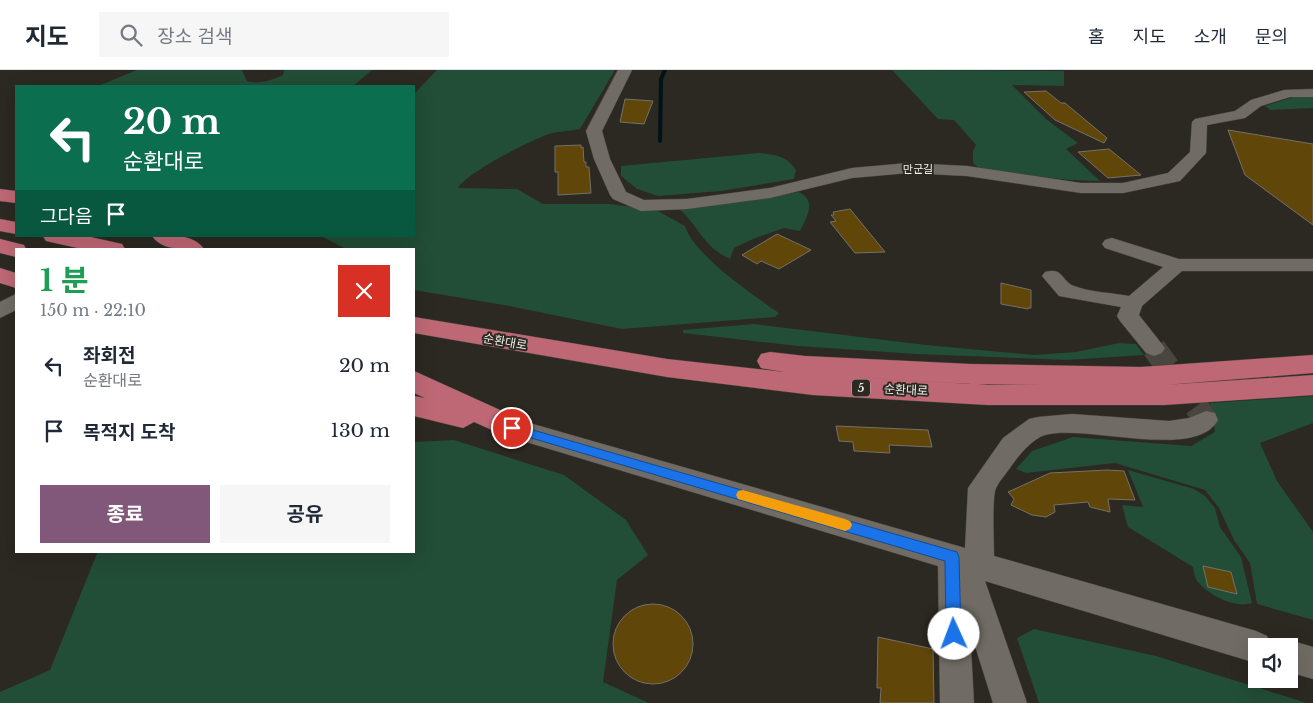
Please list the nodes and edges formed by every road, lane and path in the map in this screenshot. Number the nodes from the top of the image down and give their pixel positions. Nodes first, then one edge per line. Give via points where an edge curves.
1 (625, 70) edge
2 (1313, 93) edge
3 (0, 195) edge
4 (15, 197) edge
5 (0, 225) edge
6 (15, 228) edge
7 (59, 237) edge
8 (165, 237) edge
9 (1112, 244) dead end
10 (0, 246) edge
11 (190, 247) edge
12 (109, 248) edge
13 (15, 250) edge
14 (1313, 264) edge
15 (1177, 265) junction
16 (0, 275) edge
17 (1052, 276) dead end
18 (15, 281) edge
19 (15, 302) edge
20 (1133, 303) junction
21 (415, 307) edge
22 (0, 311) edge
23 (415, 325) edge
24 (1154, 348) tunnel mouth
25 (1313, 364) edge
26 (415, 381) edge
27 (1313, 385) edge
28 (415, 406) edge
29 (1206, 420) dead end
30 (512, 428) junction
31 (965, 561) junction
32 (1248, 645) edge
33 (1298, 659) edge
34 (1313, 663) edge
35 (957, 703) edge
36 (1010, 703) edge

1 - 2 street, 만군길 via 594,131 602,159 619,195 641,206 687,204 770,193 852,173 908,168 967,171 1081,188 1123,188 1174,177 1198,153 1200,122 1240,116 1256,103 1289,93
3 - 4 highway
5 - 6 highway
7 - 12 highway
8 - 11 highway
9 - 15 street
10 - 13 highway
14 - 15 street
15 - 20 street
16 - 18 highway
17 - 20 street via 1066,291
19 - 22 street
20 - 24 street via 1128,316
21 - 25 highway, 순환대로 / 5 via 547,332 815,366 970,374 1140,377
23 - 27 highway, 순환대로 / 5 via 667,368 813,385 988,395 1164,395
26 - 30 highway
28 - 30 highway
29 - 31 street via 1195,426 1169,431 1072,423 1038,426 1012,445 982,488
30 - 31 street
31 - 32 street
31 - 35 street
31 - 36 street
33 - 34 street

